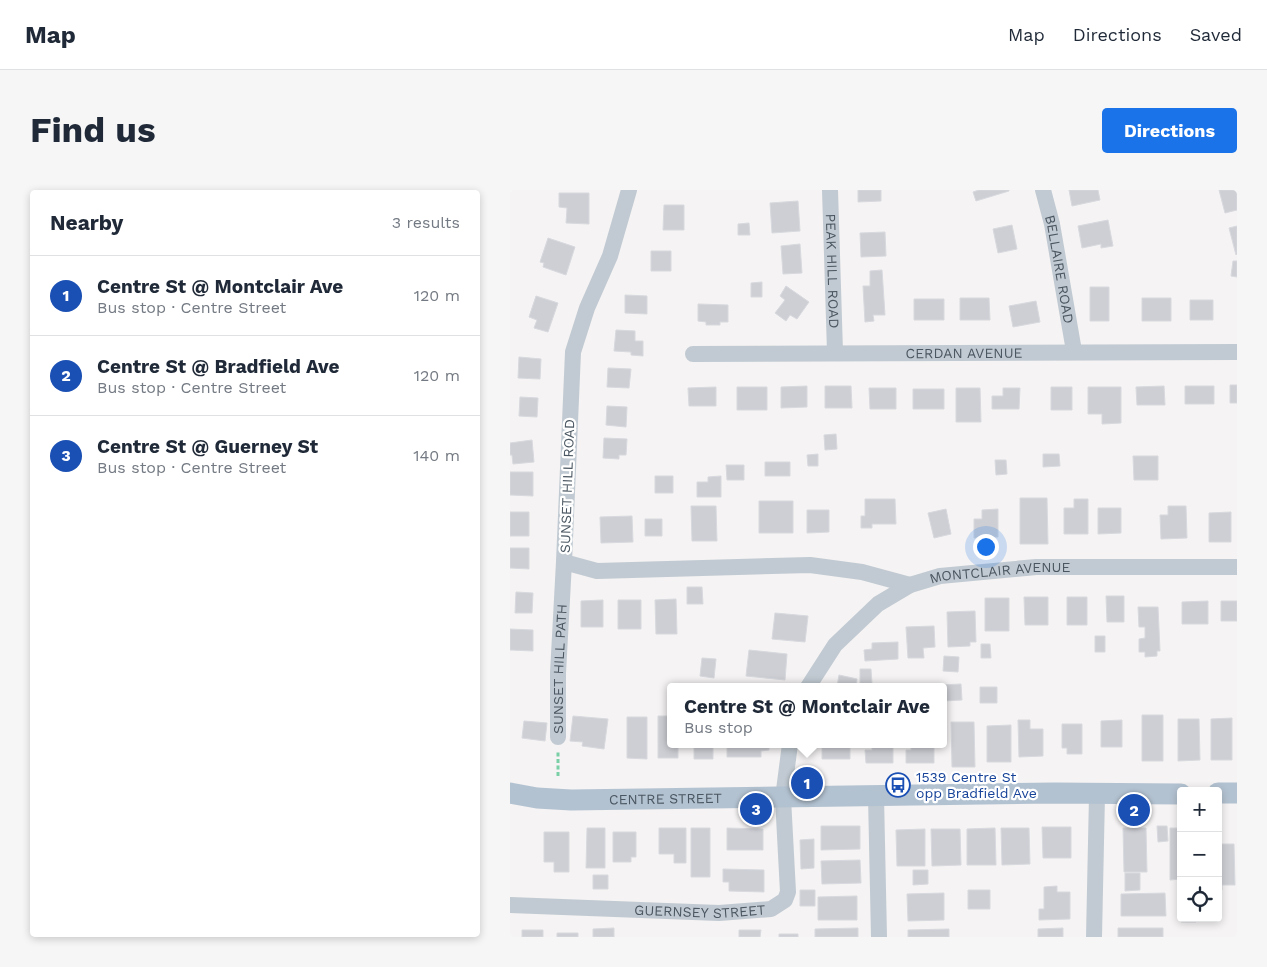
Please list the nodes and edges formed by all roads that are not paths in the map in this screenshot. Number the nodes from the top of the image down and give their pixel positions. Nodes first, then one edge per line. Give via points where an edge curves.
1 (629, 190) edge
2 (830, 190) edge
3 (1042, 190) edge
4 (1074, 351) junction
5 (836, 352) junction
6 (1237, 352) edge
7 (693, 354) dead end
8 (564, 562) junction
9 (1237, 567) edge
10 (910, 585) junction
11 (810, 683) edge
12 (558, 737) road end
13 (789, 748) edge
14 (510, 793) edge
15 (1222, 793) edge
16 (1237, 793) edge
17 (1177, 794) edge
18 (1097, 795) junction
19 (876, 796) junction
20 (783, 798) junction
21 (510, 904) edge
22 (879, 937) edge
23 (1094, 937) edge

1 - 8 street, SUNSET HILL ROAD via 610,256 587,308 573,352
2 - 5 street, PEAK HILL ROAD
3 - 4 street, BELLAIRE ROAD via 1052,224
4 - 5 street, CERDAN AVENUE
4 - 6 street, CERDAN AVENUE
5 - 7 street, CERDAN AVENUE
8 - 10 street, SUNSET HILL ROAD via 597,570 810,565 862,572
8 - 12 street, SUNSET HILL PATH
9 - 10 street, MONTCLAIR AVENUE via 1036,567 940,576
10 - 11 street, MONTCLAIR AVENUE via 878,604 834,644
13 - 20 street
14 - 20 main road, CENTRE STREET via 571,800
15 - 16 main road
17 - 18 main road, CENTRE STREET
18 - 19 main road, CENTRE STREET
18 - 23 street
19 - 20 main road, CENTRE STREET
19 - 22 street
20 - 21 street, GUERNSEY STREET via 788,892 785,900 771,909 719,914

